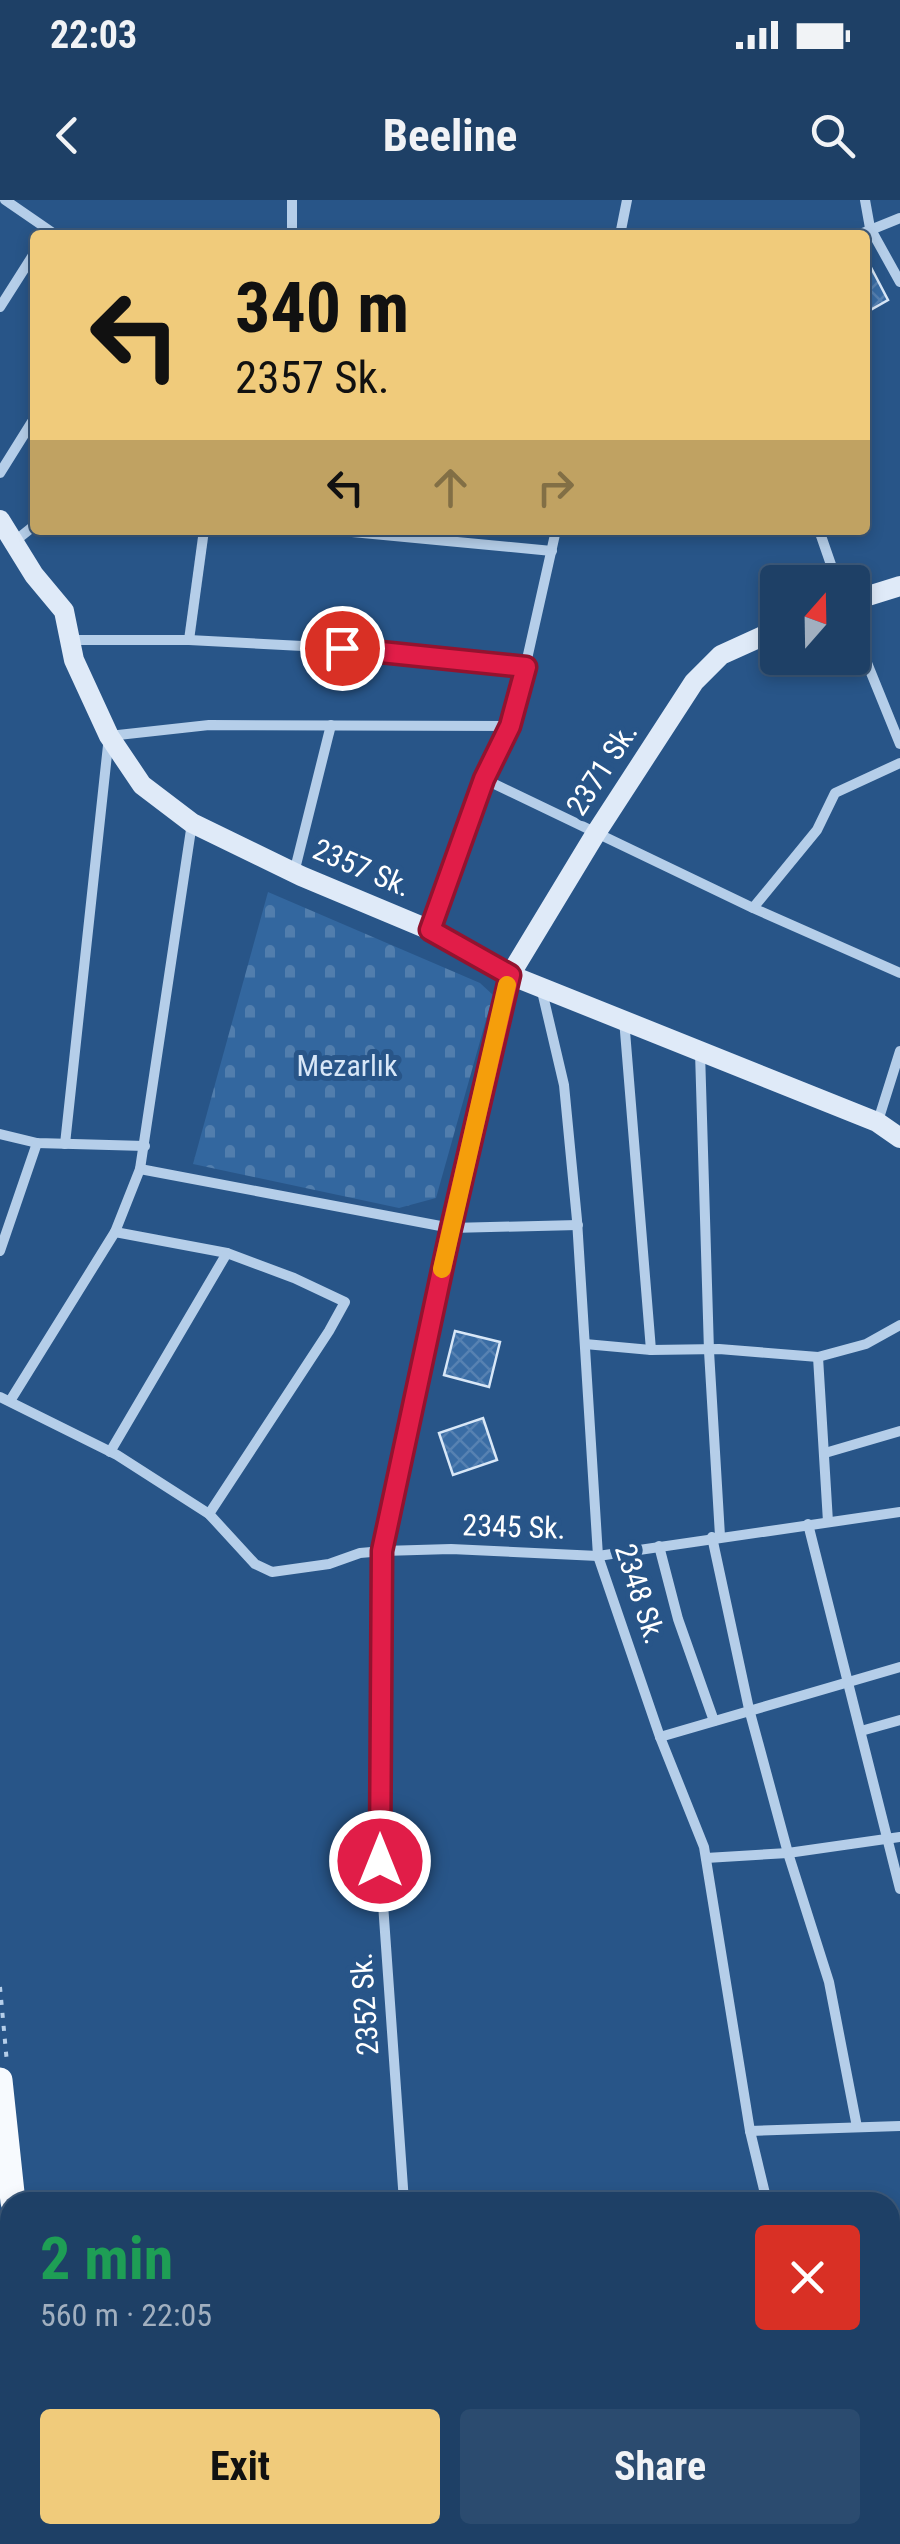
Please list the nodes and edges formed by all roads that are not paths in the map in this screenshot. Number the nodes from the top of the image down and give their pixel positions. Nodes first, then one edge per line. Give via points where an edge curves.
1 (6, 200) edge
2 (292, 200) edge
3 (627, 200) edge
4 (864, 200) edge
5 (900, 218) edge
6 (870, 228) junction
7 (47, 230) edge
8 (292, 230) edge
9 (621, 230) edge
10 (867, 230) edge
11 (30, 260) edge
12 (900, 282) edge
13 (0, 307) edge
14 (30, 426) edge
15 (0, 473) edge
16 (0, 520) edge
17 (30, 529) edge
18 (203, 535) edge
19 (384, 535) edge
20 (555, 535) edge
21 (821, 535) edge
22 (15, 541) junction
23 (552, 551) junction
24 (830, 565) edge
25 (900, 586) edge
26 (870, 595) edge
27 (760, 637) edge
28 (70, 640) junction
29 (189, 640) junction
30 (526, 667) junction
31 (870, 670) edge
32 (330, 726) junction
33 (510, 726) junction
34 (110, 736) junction
35 (900, 744) edge
36 (900, 763) edge
37 (484, 779) junction
38 (192, 823) junction
39 (596, 833) junction
40 (294, 873) junction
41 (753, 908) junction
42 (430, 930) junction
43 (900, 973) edge
44 (510, 975) junction
45 (540, 986) junction
46 (624, 1018) junction
47 (700, 1049) junction
48 (900, 1051) edge
49 (877, 1122) junction
50 (0, 1134) edge
51 (899, 1136) edge
52 (36, 1143) junction
53 (65, 1144) junction
54 (146, 1146) junction
55 (140, 1169) junction
56 (578, 1225) junction
57 (451, 1228) junction
58 (115, 1232) junction
59 (0, 1251) edge
60 (226, 1253) junction
61 (900, 1325) edge
62 (585, 1344) junction
63 (651, 1350) junction
64 (710, 1350) junction
65 (818, 1357) junction
66 (5, 1399) edge
67 (900, 1432) edge
68 (110, 1452) junction
69 (825, 1453) junction
70 (900, 1512) edge
71 (209, 1514) junction
72 (828, 1522) junction
73 (808, 1524) junction
74 (716, 1536) junction
75 (659, 1546) junction
76 (382, 1551) junction
77 (598, 1556) junction
78 (900, 1667) edge
79 (846, 1684) junction
80 (749, 1709) junction
81 (714, 1720) junction
82 (900, 1720) edge
83 (861, 1731) junction
84 (660, 1737) junction
85 (900, 1838) edge
86 (886, 1839) junction
87 (788, 1853) junction
88 (706, 1858) junction
89 (900, 1889) edge
90 (0, 2080) edge
91 (857, 2126) junction
92 (900, 2126) edge
93 (750, 2132) junction
94 (11, 2192) edge
95 (403, 2192) edge
96 (765, 2192) edge

1 - 7 street
2 - 8 street
3 - 9 street
4 - 6 street
5 - 6 street
6 - 10 street
6 - 12 street
11 - 13 street
14 - 15 street
16 - 22 street, 2357 Sk.
17 - 22 street
18 - 29 street
19 - 23 street
20 - 23 street
21 - 24 street
22 - 28 street, 2357 Sk. via 64,611
23 - 30 street
25 - 26 street
27 - 39 street, 2371 Sk. via 721,655 694,682
28 - 29 street
28 - 34 street, 2357 Sk.
29 - 30 street via 380,650
30 - 33 street
31 - 35 street
32 - 33 street
32 - 34 street via 209,726
32 - 40 street
33 - 37 street
34 - 38 street, 2357 Sk. via 142,785
34 - 53 street
36 - 41 street via 835,794 817,830
37 - 39 street
37 - 42 street
38 - 40 street, 2357 Sk.
38 - 54 street
39 - 41 street
39 - 44 street, 2371 Sk.
40 - 42 street, 2357 Sk.
41 - 43 street
42 - 44 street, 2357 Sk.
44 - 45 street, 2357 Sk.
44 - 57 street, 2352 Sk.
45 - 46 street, 2357 Sk.
45 - 56 street, 2348 Sk. via 564,1085
46 - 47 street, 2357 Sk.
46 - 63 street
47 - 49 street, 2357 Sk.
47 - 64 street
48 - 49 street
49 - 51 street, 2357 Sk.
50 - 52 street
52 - 53 street
52 - 59 street
53 - 54 street
54 - 55 street
55 - 57 street
55 - 58 street
56 - 57 street
56 - 62 street, 2348 Sk.
57 - 76 street, 2352 Sk.
58 - 60 street
58 - 66 street
60 - 68 street
60 - 71 street via 345,1302
61 - 65 street via 866,1344
62 - 63 street
62 - 77 street, 2348 Sk.
63 - 64 street
64 - 65 street
64 - 74 street
65 - 69 street
66 - 68 street
67 - 69 street
68 - 71 street
69 - 72 street
70 - 72 street, 2345 Sk.
71 - 76 street, 2345 Sk. via 255,1564 272,1572
72 - 73 street, 2345 Sk.
73 - 74 street, 2345 Sk.
73 - 79 street
74 - 75 street, 2345 Sk.
74 - 80 street
75 - 77 street, 2345 Sk.
75 - 81 street
76 - 77 street, 2345 Sk.
76 - 95 street, 2352 Sk. via 380,1861
77 - 84 street, 2348 Sk.
78 - 79 street
79 - 80 street
79 - 83 street
80 - 81 street
80 - 87 street
81 - 84 street
82 - 83 street
83 - 86 street
84 - 88 street, 2348 Sk.
85 - 86 street
86 - 87 street
86 - 89 street
87 - 88 street
87 - 91 street via 829,1982
88 - 93 street, 2348 Sk.
90 - 94 main road
91 - 92 street
91 - 93 street
93 - 96 street, 2348 Sk.

